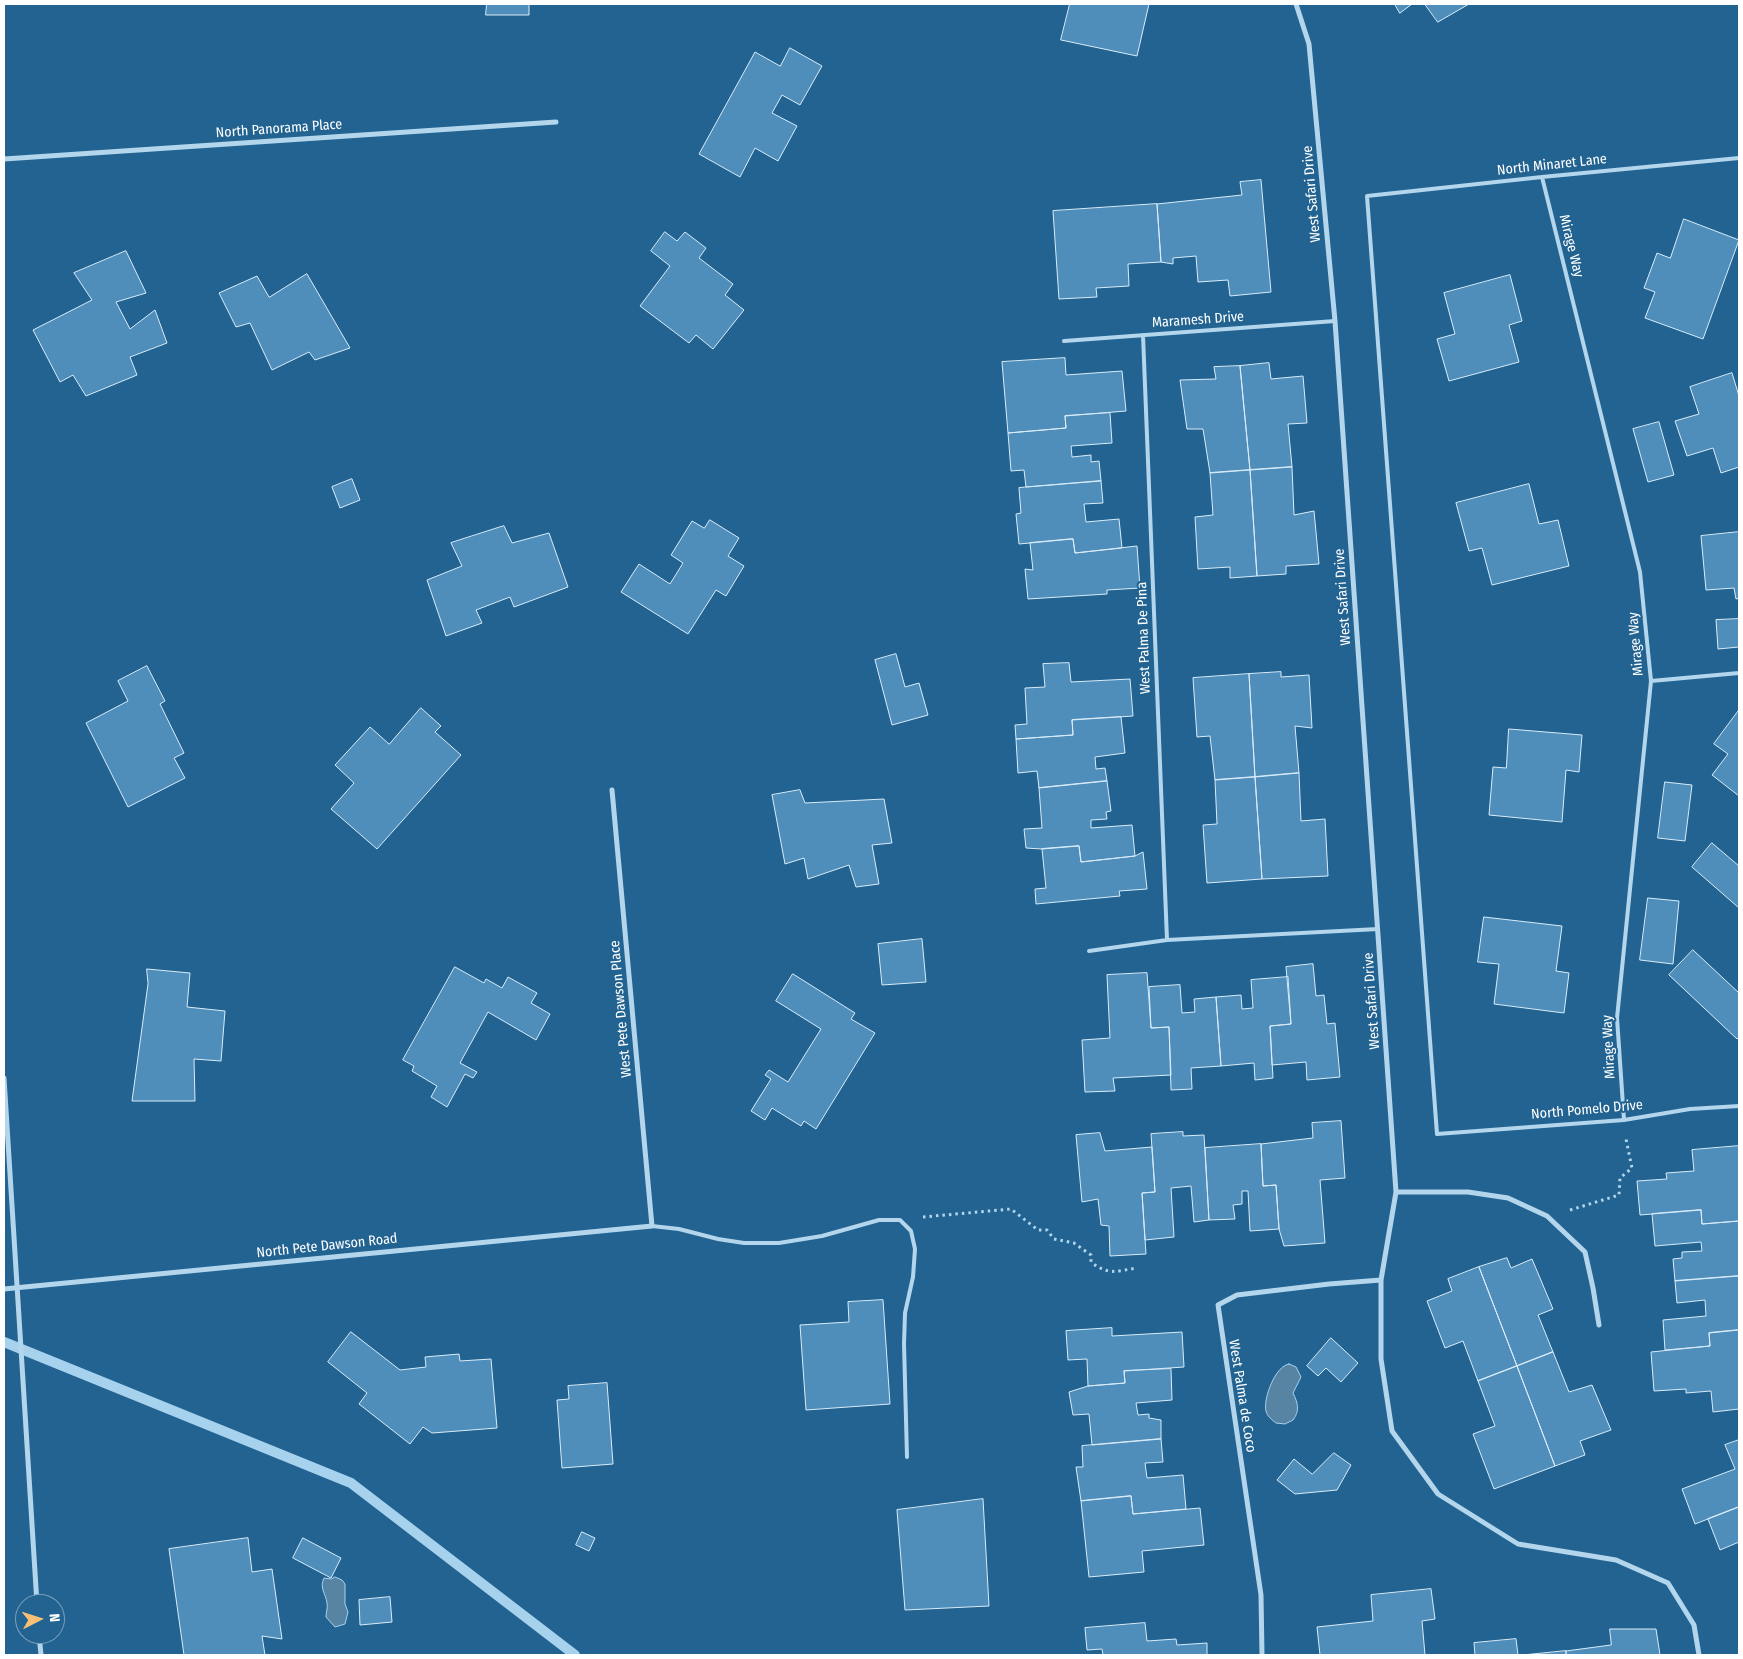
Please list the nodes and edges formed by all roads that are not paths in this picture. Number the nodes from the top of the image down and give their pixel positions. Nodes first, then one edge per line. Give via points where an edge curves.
1 (1296, 4) edge
2 (556, 122) dead end
3 (1739, 158) edge
4 (4, 159) edge
5 (1542, 176) junction
6 (1335, 321) junction
7 (1143, 335) junction
8 (1064, 341) dead end
9 (1739, 673) edge
10 (1651, 681) junction
11 (612, 790) dead end
12 (1379, 929) junction
13 (1167, 940) junction
14 (1089, 951) dead end
15 (4, 1078) edge
16 (1739, 1106) edge
17 (1624, 1120) junction
18 (1437, 1134) joint
19 (1396, 1192) junction
20 (652, 1226) junction
21 (1381, 1280) junction
22 (16, 1288) junction
23 (4, 1289) edge
24 (1599, 1325) dead end
25 (906, 1457) dead end
26 (36, 1594) edge
27 (1262, 1655) edge
28 (1699, 1655) edge

1 - 6 street, West Safari Drive via 1309,44
2 - 4 street, North Panorama Place
3 - 5 lane, North Minaret Lane
5 - 10 lane, Mirage Way via 1640,572
5 - 18 lane, North Minaret Lane via 1368,196
6 - 7 lane, Maramesh Drive
6 - 12 street, West Safari Drive
7 - 8 lane, Maramesh Drive
7 - 13 lane, West Palma De Pina
9 - 10 lane
10 - 17 lane, Mirage Way via 1617,1018
11 - 20 street, West Pete Dawson Place
12 - 13 lane
12 - 19 street, West Safari Drive
13 - 14 lane
15 - 22 street
16 - 17 lane, North Pomelo Drive via 1690,1109
17 - 18 lane, North Pomelo Drive
19 - 21 street, West Safari Drive
19 - 24 street via 1468,1192 1508,1198 1548,1216 1585,1252
20 - 22 street, North Pete Dawson Road
20 - 25 lane via 744,1244 779,1243 822,1236 879,1220 900,1220 911,1231 915,1249 905,1313
21 - 27 street, West Palma de Coco via 1237,1295 1218,1305 1261,1595
21 - 28 street, West Safari Drive via 1381,1359 1392,1431 1438,1494 1518,1544 1616,1560 1668,1583 1694,1626
22 - 23 street, North Pete Dawson Road
22 - 26 street

